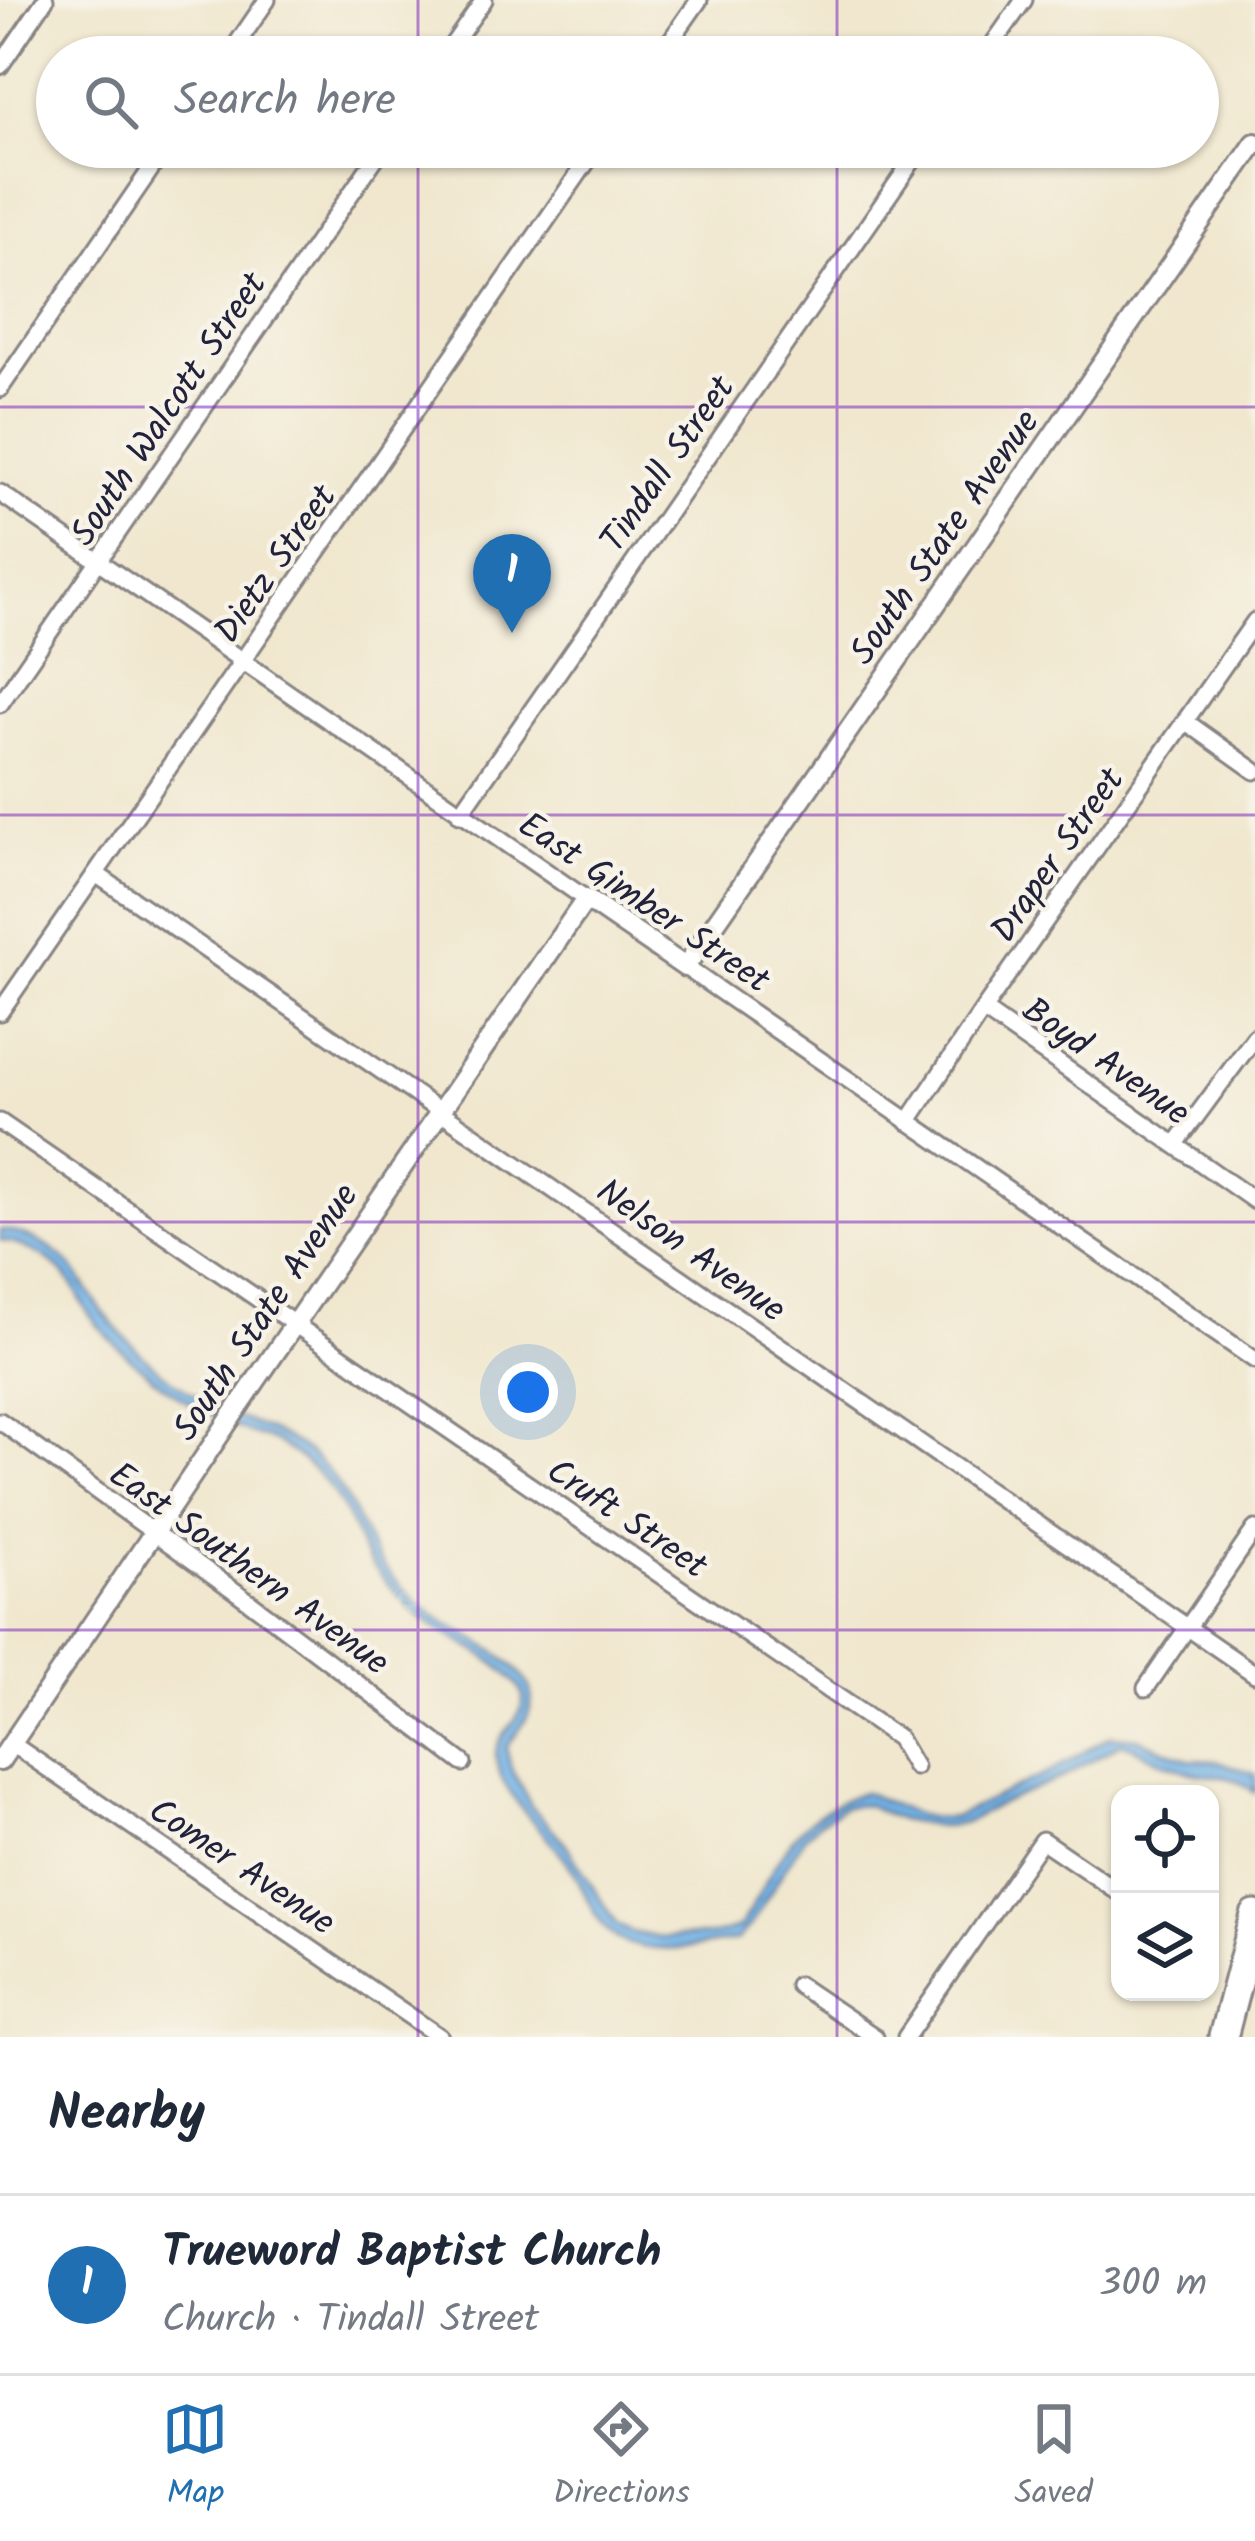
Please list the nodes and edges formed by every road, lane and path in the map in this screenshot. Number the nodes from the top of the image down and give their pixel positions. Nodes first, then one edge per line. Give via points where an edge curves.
1 (46, 0) edge
2 (267, 0) edge
3 (484, 0) edge
4 (699, 0) edge
5 (1024, 0) edge
6 (242, 36) edge
7 (459, 36) edge
8 (674, 36) edge
9 (999, 36) edge
10 (0, 66) edge
11 (1255, 143) edge
12 (152, 168) edge
13 (368, 168) edge
14 (583, 168) edge
15 (907, 168) edge
16 (0, 389) edge
17 (0, 493) edge
18 (97, 562) junction
19 (1255, 621) edge
20 (242, 663) junction
21 (0, 704) edge
22 (1186, 722) junction
23 (1255, 770) edge
24 (460, 814) junction
25 (95, 874) junction
26 (586, 899) junction
27 (685, 968) junction
28 (983, 1010) junction
29 (0, 1012) edge
30 (1255, 1037) edge
31 (440, 1112) junction
32 (0, 1122) edge
33 (908, 1122) junction
34 (1175, 1145) junction
35 (1255, 1201) edge
36 (294, 1324) junction
37 (1255, 1360) edge
38 (0, 1421) edge
39 (1255, 1528) edge
40 (154, 1531) junction
41 (1187, 1628) junction
42 (1255, 1674) edge
43 (1146, 1688) dead end
44 (12, 1744) junction
45 (0, 1761) edge
46 (463, 1763) dead end
47 (915, 1767) dead end
48 (1111, 1887) edge
49 (1255, 1915) edge
50 (798, 1985) dead end
51 (440, 2037) edge
52 (875, 2037) edge
53 (906, 2037) edge
54 (1223, 2037) edge

1 - 10 street
2 - 6 street
3 - 7 street
4 - 8 street
5 - 9 street
11 - 27 street, South State Avenue
12 - 16 street
13 - 18 street, South Walcott Street
14 - 20 street, Dietz Street
15 - 24 street, Tindall Street
17 - 18 street, East Gimber Street
18 - 20 street, East Gimber Street
18 - 21 street, South Walcott Street
19 - 22 street, Draper Street
20 - 24 street, East Gimber Street
20 - 25 street, Dietz Street
22 - 23 street
22 - 28 street, Draper Street
24 - 26 street, East Gimber Street
25 - 29 street, Dietz Street
25 - 31 street, Nelson Avenue
26 - 27 street, East Gimber Street
26 - 31 street, South State Avenue
27 - 33 street, East Gimber Street
28 - 33 street, Draper Street
28 - 34 street, Boyd Avenue
30 - 34 street
31 - 36 street, South State Avenue
31 - 41 street, Nelson Avenue
32 - 36 street, Cruft Street
33 - 37 street, East Gimber Street
34 - 35 street, Boyd Avenue
36 - 40 street, South State Avenue
36 - 47 street, Cruft Street via 898,1738
38 - 40 street, East Southern Avenue
39 - 41 street
40 - 44 street, South State Avenue
40 - 46 street, East Southern Avenue
41 - 42 street, Nelson Avenue
41 - 43 street
44 - 45 street, South State Avenue
44 - 51 street, Comer Avenue
48 - 53 street via 1042,1840
49 - 54 highway
50 - 52 street

